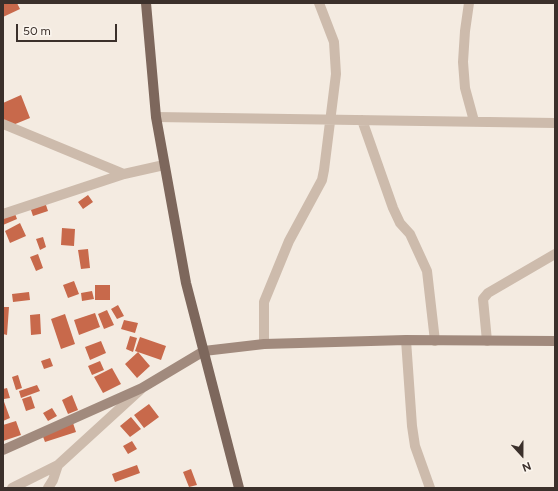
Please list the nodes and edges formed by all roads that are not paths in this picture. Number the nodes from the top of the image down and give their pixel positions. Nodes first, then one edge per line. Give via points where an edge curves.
1 (146, 3) edge
2 (319, 3) edge
3 (469, 3) edge
4 (156, 117) junction
5 (331, 119) junction
6 (362, 120) junction
7 (474, 121) junction
8 (555, 123) edge
9 (3, 124) edge
10 (164, 165) junction
11 (124, 174) junction
12 (3, 214) edge
13 (555, 254) edge
14 (406, 340) junction
15 (435, 341) junction
16 (487, 341) junction
17 (555, 341) edge
18 (264, 344) junction
19 (204, 351) junction
20 (142, 388) junction
21 (3, 450) edge
22 (58, 465) junction
23 (12, 488) edge
24 (48, 488) edge
25 (239, 488) edge
26 (430, 488) edge

1 - 4 main road
2 - 5 street via 334,42 336,74
3 - 7 street via 463,62 465,88
4 - 5 street
4 - 10 main road
5 - 6 street
5 - 18 street via 322,180 289,241 264,302
6 - 7 street
6 - 15 street via 393,208 400,223 410,234 427,272
7 - 8 street
9 - 11 street
10 - 11 street
10 - 19 main road via 186,283
11 - 12 street
13 - 16 street via 488,293 483,299
14 - 15 main road
14 - 18 main road
14 - 26 street via 415,446
15 - 16 main road
16 - 17 main road
18 - 19 main road
19 - 20 main road
19 - 25 main road
20 - 21 main road
20 - 22 street
22 - 23 street
22 - 24 street via 54,480

